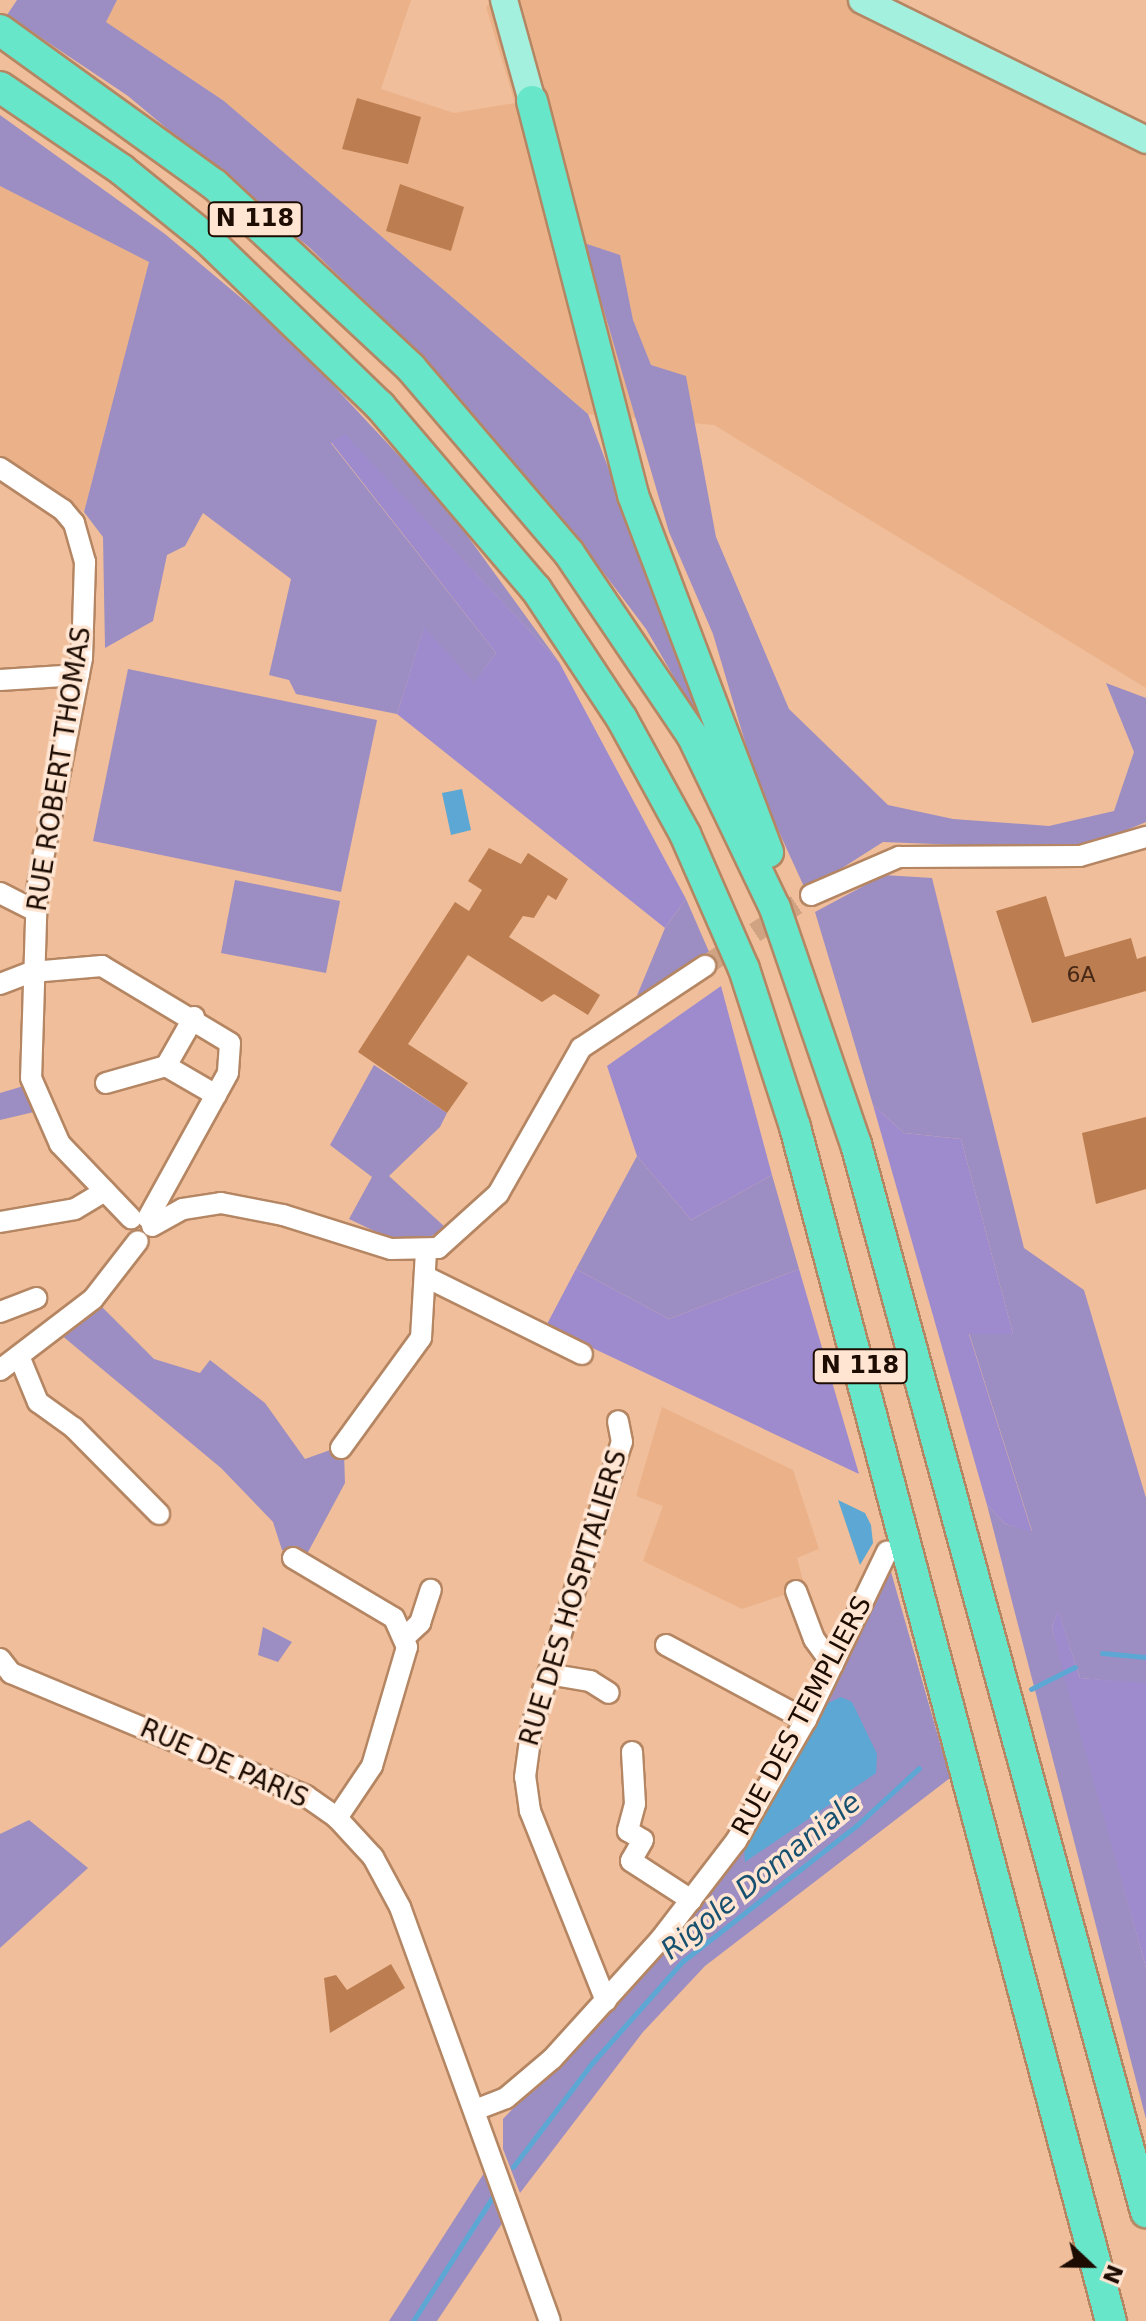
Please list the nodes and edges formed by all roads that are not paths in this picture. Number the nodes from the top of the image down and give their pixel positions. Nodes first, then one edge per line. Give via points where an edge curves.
1 (504, 0) edge
2 (862, 0) edge
3 (0, 30) edge
4 (0, 87) edge
5 (531, 97) joint
6 (1146, 140) edge
7 (0, 468) edge
8 (79, 675) junction
9 (0, 680) edge
10 (1146, 837) edge
11 (0, 893) edge
12 (811, 895) tunnel mouth
13 (35, 911) junction
14 (783, 931) junction
15 (705, 966) tunnel mouth
16 (32, 972) junction
17 (0, 984) edge
18 (194, 1017) junction
19 (166, 1066) junction
20 (106, 1083) dead end
21 (216, 1095) junction
22 (105, 1191) junction
23 (0, 1222) edge
24 (142, 1226) junction
25 (426, 1251) junction
26 (426, 1277) junction
27 (36, 1298) dead end
28 (0, 1312) edge
29 (582, 1354) dead end
30 (19, 1356) junction
31 (0, 1370) edge
32 (618, 1421) dead end
33 (341, 1448) dead end
34 (159, 1514) dead end
35 (887, 1552) dead end
36 (293, 1558) dead end
37 (431, 1590) dead end
38 (796, 1591) dead end
39 (405, 1637) junction
40 (666, 1645) dead end
41 (0, 1659) edge
42 (833, 1665) junction
43 (548, 1674) junction
44 (609, 1693) dead end
45 (806, 1720) junction
46 (632, 1752) dead end
47 (337, 1818) junction
48 (691, 1900) junction
49 (606, 2001) junction
50 (475, 2110) junction
51 (1146, 2212) edge
52 (550, 2321) edge
53 (1111, 2321) edge

1 - 5 main road
2 - 6 main road
3 - 14 highway, N 118 via 118,109 267,229 400,357 479,444 579,565 663,690 743,835
4 - 53 highway, N 118 via 122,170 206,238 380,406 536,589 622,719 685,834 744,969 800,1142
5 - 14 highway via 633,495 784,895
7 - 8 street, RUE ROBERT THOMAS via 63,510 81,541 86,604
8 - 9 street
8 - 13 street, RUE ROBERT THOMAS via 45,829
10 - 12 street via 1080,856 899,857
11 - 13 street
13 - 16 street, RUE ROBERT THOMAS
14 - 51 highway, N 118 via 891,1266
15 - 25 street via 581,1048 498,1194 457,1235
16 - 17 street
16 - 18 street via 102,966
16 - 22 street, RUE ROBERT THOMAS via 31,1078 42,1115 72,1159
18 - 19 street
18 - 21 street via 226,1037 233,1049
19 - 20 street
19 - 21 street
21 - 24 street
22 - 23 street via 75,1209
22 - 24 street, RUE ROBERT THOMAS
24 - 25 street via 183,1209 221,1203 283,1215 391,1249
24 - 30 street via 93,1299
25 - 26 street
26 - 29 street
26 - 33 street via 417,1347
27 - 28 street
30 - 31 street
30 - 34 street via 33,1376 38,1402 74,1428
32 - 43 street, RUE DES HOSPITALIERS via 622,1442
35 - 42 street, RUE DES TEMPLIERS
36 - 39 street via 385,1611
37 - 39 street via 420,1623
38 - 42 street via 814,1639
39 - 47 street via 372,1766
40 - 45 street
41 - 47 street, RUE DE PARIS via 11,1673 306,1796
42 - 45 street, RUE DES TEMPLIERS
43 - 44 street via 590,1681
43 - 49 street, RUE DES HOSPITALIERS via 530,1734 526,1794
45 - 48 street, RUE DES TEMPLIERS via 736,1841
46 - 48 street via 635,1804 628,1831 643,1840 631,1861
47 - 50 street, RUE DE PARIS via 373,1857 400,1907
48 - 49 street, RUE DES TEMPLIERS
49 - 50 street, RUE DES TEMPLIERS via 506,2098
50 - 52 street, RUE DE PARIS

